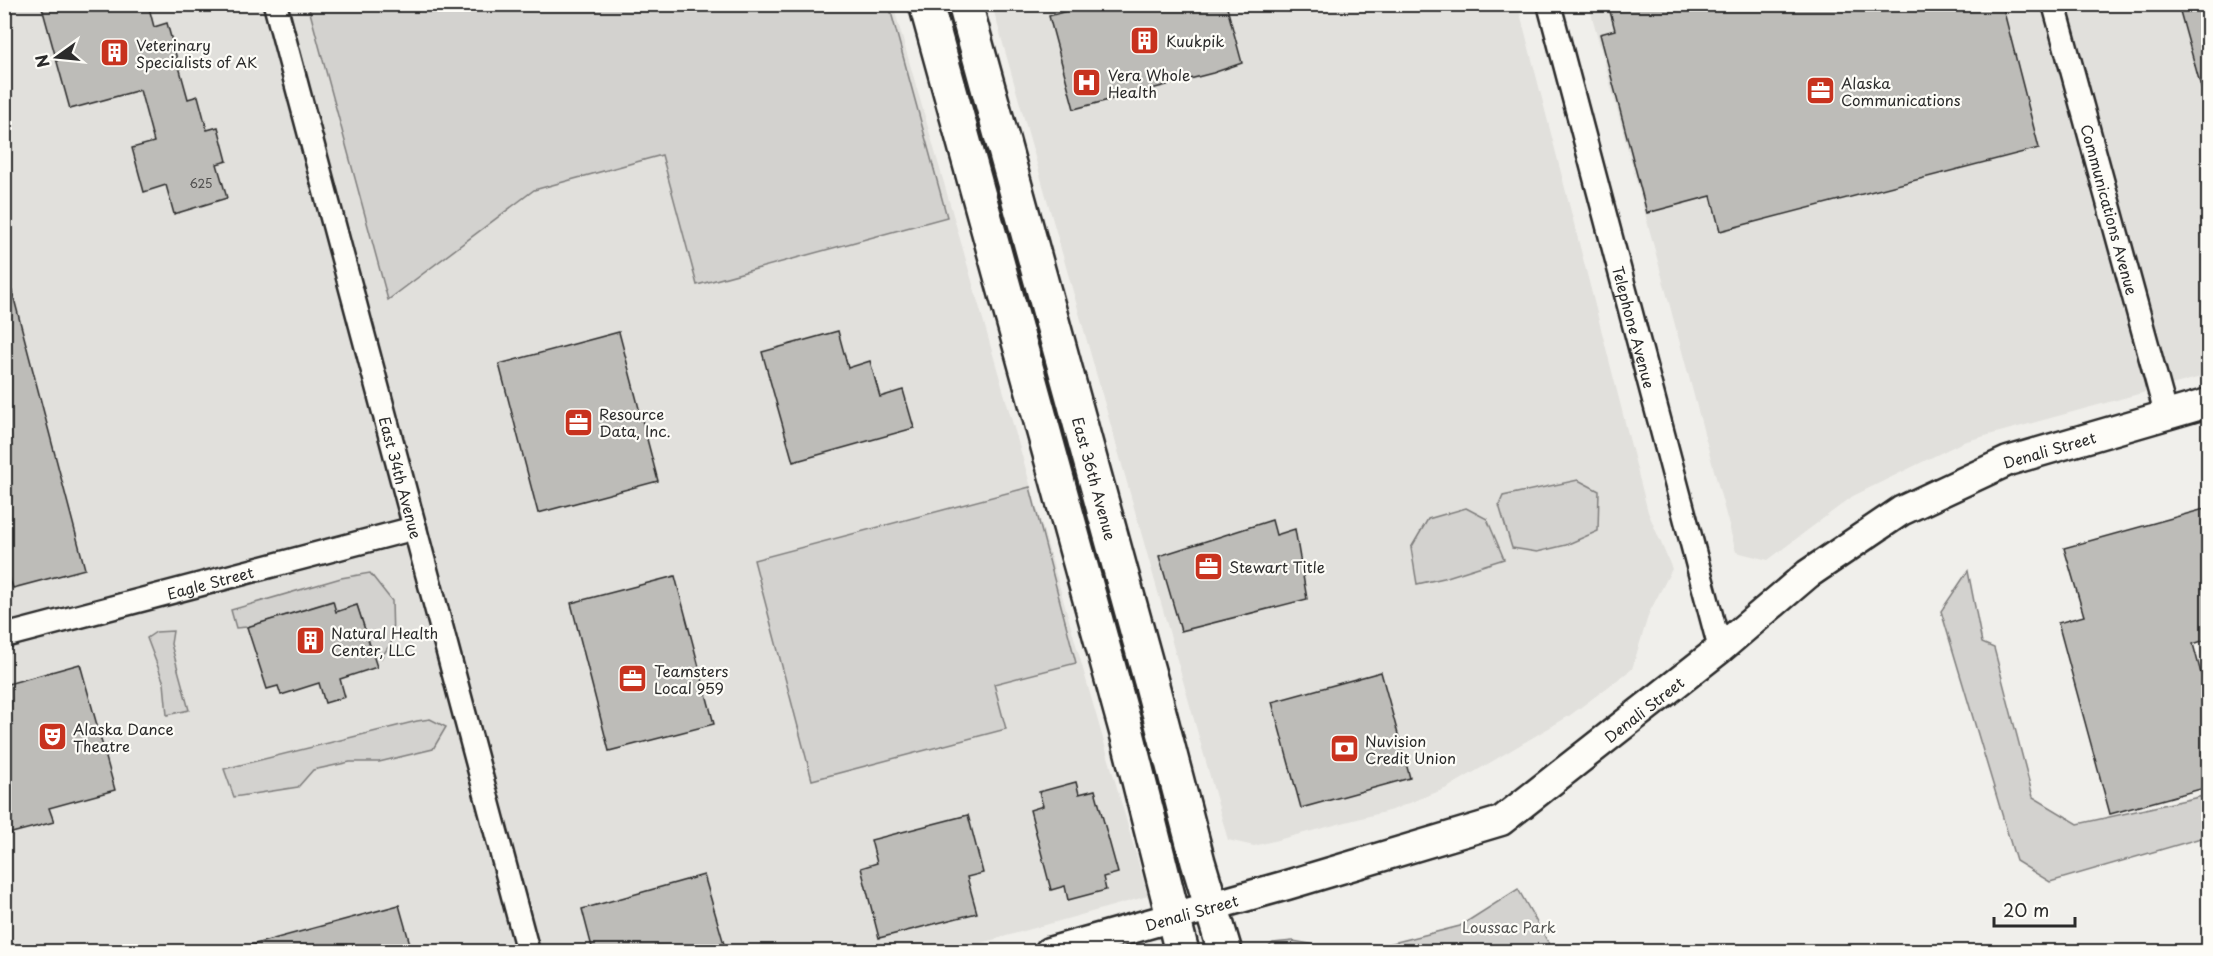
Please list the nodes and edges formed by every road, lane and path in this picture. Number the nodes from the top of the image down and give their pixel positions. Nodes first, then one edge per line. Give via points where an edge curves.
1 (275, 4) edge
2 (926, 4) edge
3 (965, 4) edge
4 (1549, 4) edge
5 (2054, 4) edge
6 (2208, 403) edge
7 (2166, 414) junction
8 (415, 528) junction
9 (4, 636) edge
10 (1719, 649) junction
11 (1212, 906) junction
12 (1173, 917) junction
13 (528, 951) edge
14 (1049, 951) edge
15 (1182, 951) edge
16 (1225, 951) edge

1 - 8 street, East 34th Avenue
2 - 12 main road via 1128,737
3 - 11 main road, East 36th Avenue
4 - 10 street, Telephone Avenue
5 - 7 street, Communications Avenue
6 - 7 street, Denali Street
7 - 10 street, Denali Street via 2008,461 1901,511 1808,574
8 - 9 street, Eagle Street
8 - 13 street, East 34th Avenue
10 - 11 street, Denali Street via 1500,821
11 - 12 street, Denali Street
11 - 16 main road, East 36th Avenue
12 - 14 street, Denali Street
12 - 15 main road

